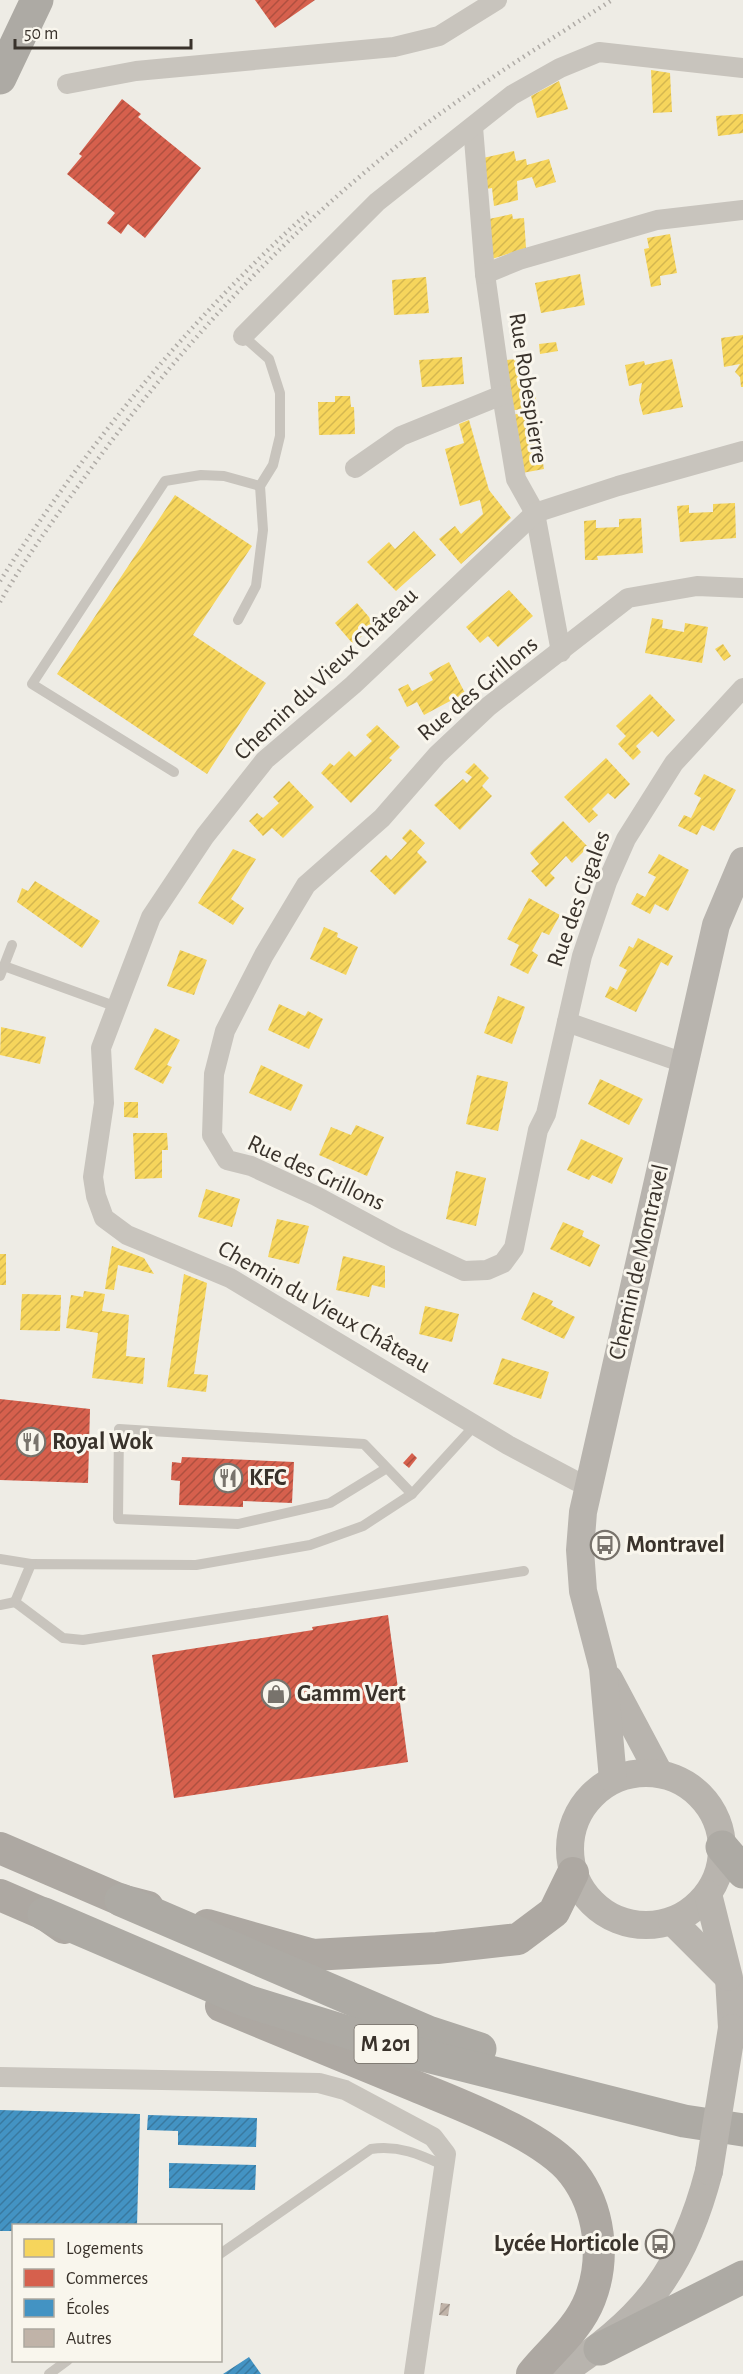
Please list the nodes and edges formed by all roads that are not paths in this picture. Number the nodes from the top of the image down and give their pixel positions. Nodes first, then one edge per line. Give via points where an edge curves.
1 (37, 0) edge
2 (497, 0) edge
3 (743, 68) edge
4 (0, 78) edge
5 (67, 84) dead end
6 (473, 127) junction
7 (743, 210) edge
8 (485, 274) junction
9 (243, 336) joint
10 (502, 395) junction
11 (743, 451) edge
12 (355, 468) dead end
13 (260, 486) junction
14 (535, 513) junction
15 (743, 588) edge
16 (238, 620) dead end
17 (561, 652) junction
18 (743, 688) edge
19 (174, 772) dead end
20 (743, 861) edge
21 (12, 945) dead end
22 (2, 971) edge
23 (117, 1007) junction
24 (567, 1022) junction
25 (684, 1063) junction
26 (476, 1424) junction
27 (387, 1468) junction
28 (588, 1484) junction
29 (412, 1494) junction
30 (0, 1559) edge
31 (31, 1564) junction
32 (524, 1571) dead end
33 (15, 1602) junction
34 (0, 1605) edge
35 (603, 1668) junction
36 (659, 1773) junction
37 (614, 1779) junction
38 (0, 1848) edge
39 (733, 1859) edge
40 (573, 1873) junction
41 (708, 1894) junction
42 (0, 1895) edge
43 (121, 1900) junction
44 (44, 1914) junction
45 (672, 1921) junction
46 (729, 1978) junction
47 (0, 2076) edge
48 (743, 2114) edge
49 (743, 2130) edge
50 (445, 2166) junction
51 (222, 2253) edge
52 (743, 2277) edge
53 (600, 2349) junction
54 (67, 2362) edge
55 (49, 2374) edge
56 (414, 2374) edge
57 (532, 2374) edge
58 (559, 2374) edge

1 - 4 highway
2 - 5 street via 439,36 394,47 136,71
3 - 6 street via 599,52 512,95
6 - 8 street, Rue Robespierre
6 - 9 street via 377,202
7 - 8 street via 657,220 519,260
8 - 10 street, Rue Robespierre
9 - 13 lane via 268,359 280,393 280,436 273,465
10 - 12 street via 401,436
10 - 14 street, Rue Robespierre via 516,479
11 - 14 street, Chemin du Vieux Château
13 - 16 lane via 263,530 256,586
13 - 19 lane via 224,476 201,475 165,482 32,684
14 - 17 street, Rue Robespierre
14 - 23 street, Chemin du Vieux Château via 353,685 264,760 205,836 151,917
15 - 17 street via 697,586 628,598
17 - 24 street, Rue des Grillons via 489,706 437,755 382,818 306,885 225,1031 214,1074 212,1135 227,1160 251,1166 316,1196 465,1271 487,1270 503,1263 514,1248 538,1130 546,1114
18 - 24 street, Rue des Cigales via 674,763 626,839 582,956
20 - 25 street, Chemin de Montravel via 716,926
21 - 22 lane
22 - 23 lane
23 - 26 street, Chemin du Vieux Château via 101,1048 104,1103 93,1177 104,1218 127,1235 230,1278
24 - 25 street
25 - 28 street, Chemin de Montravel
26 - 28 street, Chemin du Vieux Château via 518,1450
26 - 29 lane
27 - 27 lane via 330,1503 238,1524 117,1519 119,1429 364,1444
27 - 29 lane
28 - 35 street, Chemin de Montravel via 580,1550 583,1591
29 - 31 lane via 363,1526 310,1545 196,1565
30 - 31 lane
31 - 33 lane
32 - 33 lane via 83,1640 63,1638
33 - 34 lane
35 - 36 street, Chemin de Montravel
35 - 37 street, Chemin de Montravel
36 - 37 street via 636,1773
36 - 39 street via 684,1782 704,1799
37 - 40 street via 595,1791 580,1808 571,1829
38 - 43 main road, M 201
39 - 41 street via 719,1872
40 - 43 main road via 554,1912 518,1939 313,1956
40 - 45 street via 584,1895 609,1916 624,1923 648,1926
41 - 45 street via 692,1910
41 - 46 street
42 - 44 main road, M 201
43 - 48 highway, M 201 via 428,2032 548,2071 695,2109
44 - 49 highway, M 201 via 247,2001 416,2053 684,2121
44 - 57 main road via 102,1956 478,2113 527,2138 573,2172 588,2197 598,2232 598,2267 590,2299 573,2330
45 - 46 street
46 - 53 street, bridge via 732,2028 709,2171 694,2225 664,2283
47 - 50 street via 319,2083 345,2090 433,2137 446,2154
50 - 51 lane via 411,2150 389,2146 371,2149
50 - 56 street
52 - 53 highway
53 - 58 street
54 - 55 lane

